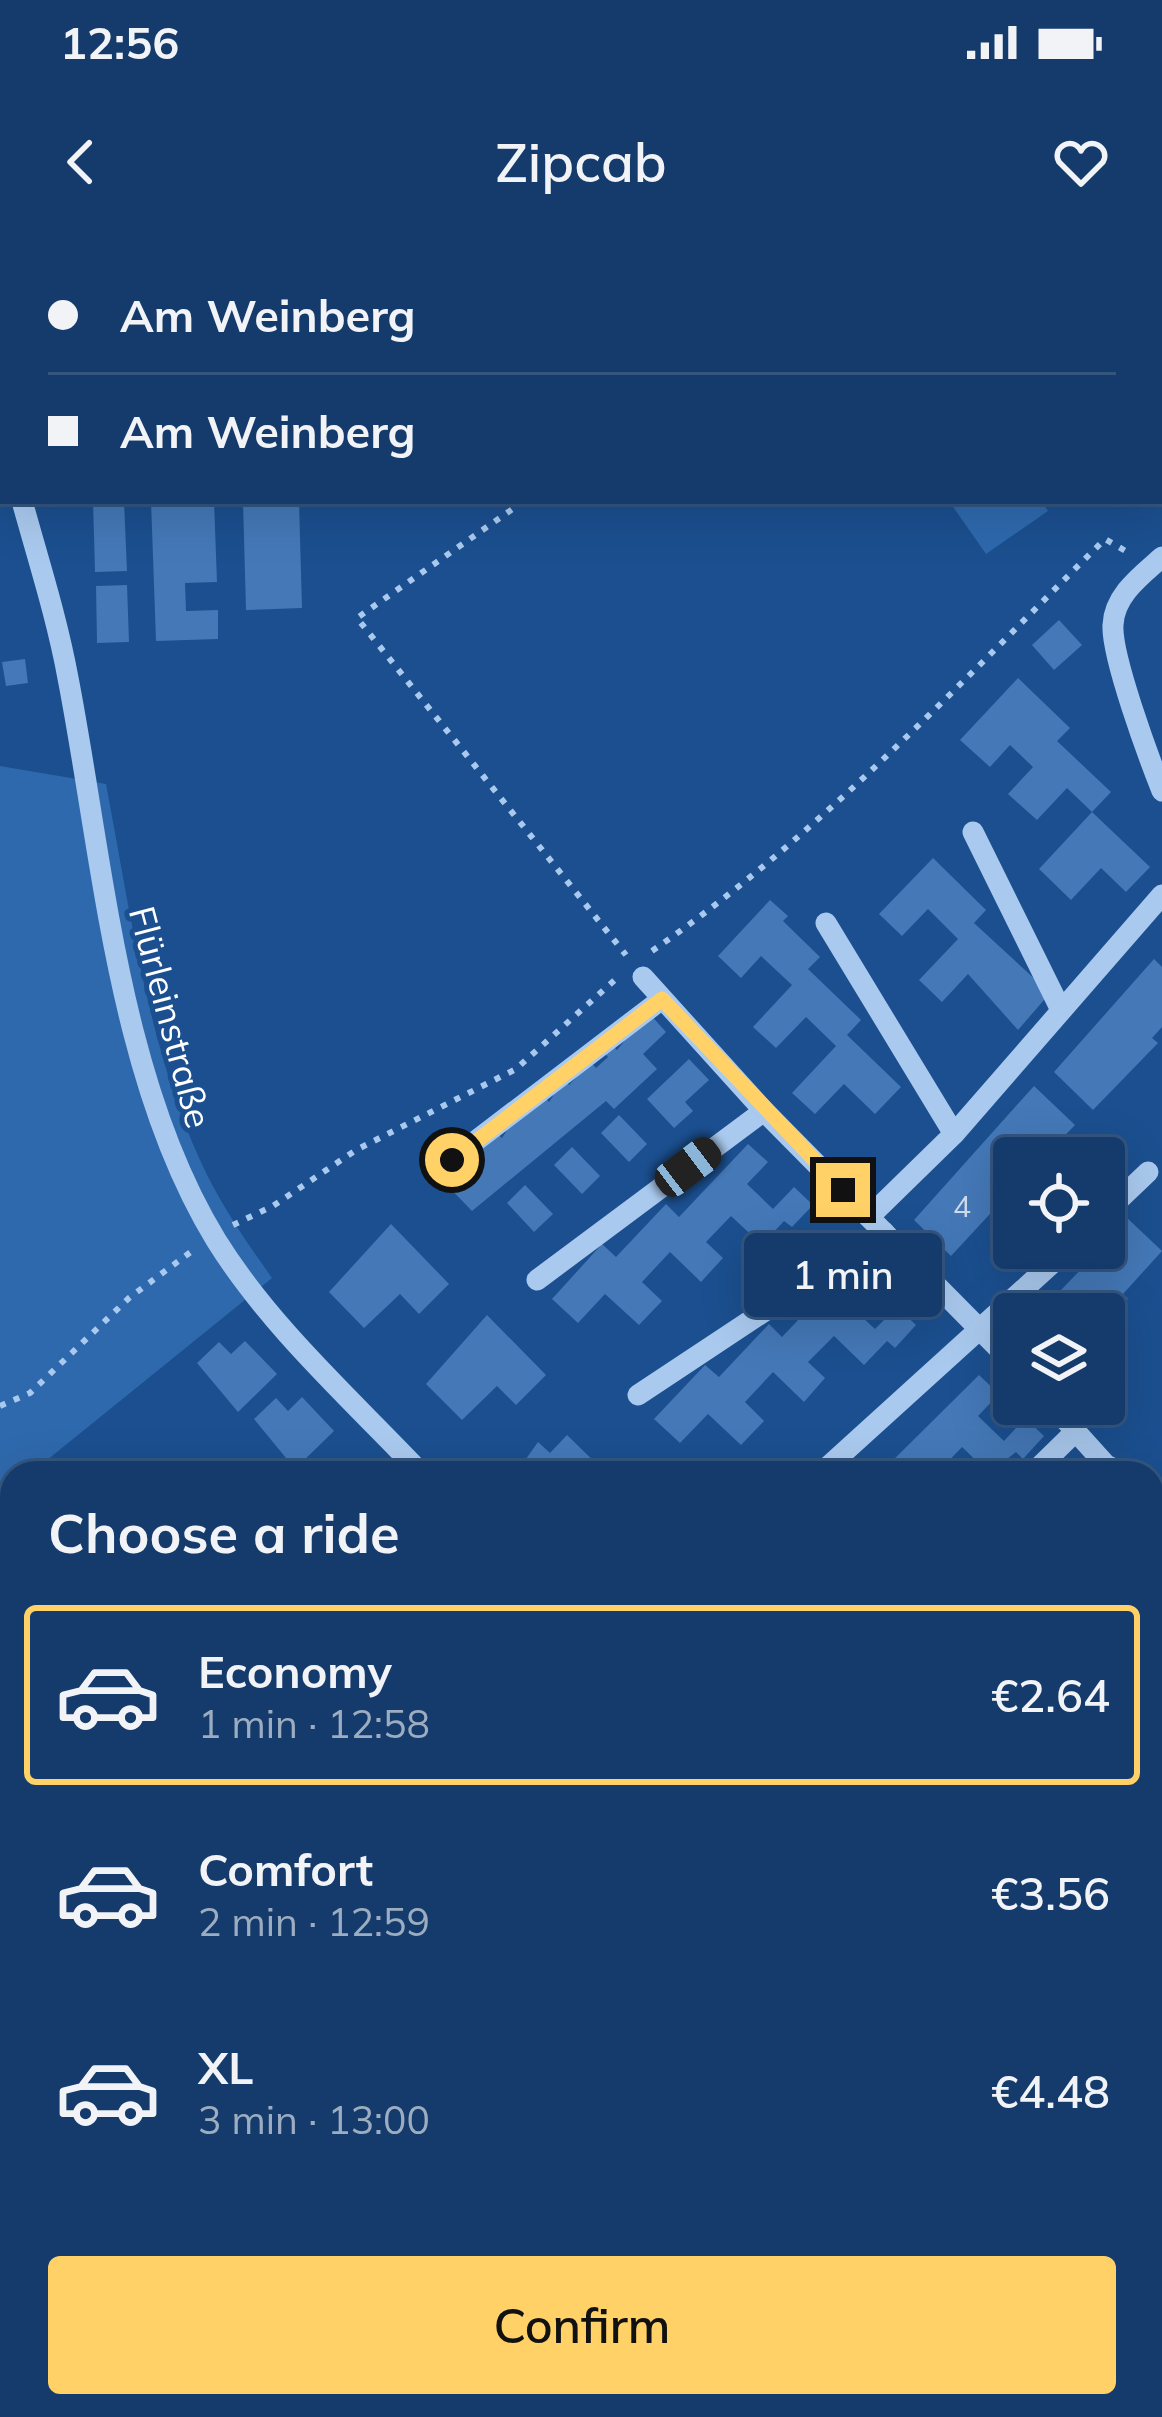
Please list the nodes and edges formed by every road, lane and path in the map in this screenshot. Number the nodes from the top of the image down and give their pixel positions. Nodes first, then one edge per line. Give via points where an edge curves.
1 (23, 504) edge
2 (520, 504) edge
3 (1157, 561) edge
4 (1162, 791) edge
5 (973, 832) dead end
6 (1162, 895) edge
7 (826, 923) dead end
8 (638, 971) junction
9 (662, 999) junction
10 (1061, 1010) junction
11 (764, 1111) junction
12 (954, 1134) junction
13 (452, 1160) dead end
14 (1148, 1172) dead end
15 (1125, 1194) edge
16 (877, 1225) junction
17 (213, 1235) junction
18 (1047, 1269) edge
19 (537, 1280) dead end
20 (983, 1331) junction
21 (993, 1342) edge
22 (638, 1395) dead end
23 (0, 1406) edge
24 (1070, 1425) edge
25 (1076, 1431) junction
26 (410, 1461) edge
27 (835, 1461) edge
28 (1045, 1461) edge
29 (1102, 1461) edge

1 - 17 street, Flürleinstraße via 68,676 132,1020 178,1164
2 - 8 path via 357,618
3 - 4 street via 1125,591 1112,626
3 - 8 path via 1106,539 882,760
5 - 10 street
6 - 10 street
7 - 12 street
8 - 9 street
8 - 17 path via 516,1069
9 - 11 street
9 - 13 street
10 - 12 street
11 - 16 street
11 - 19 street
12 - 16 street
14 - 15 street
16 - 20 street
16 - 22 street
17 - 23 path via 129,1298 30,1393
17 - 26 street, Flürleinstraße via 281,1325
18 - 20 street
20 - 21 street
20 - 27 street
24 - 25 street
25 - 28 street
25 - 29 street

